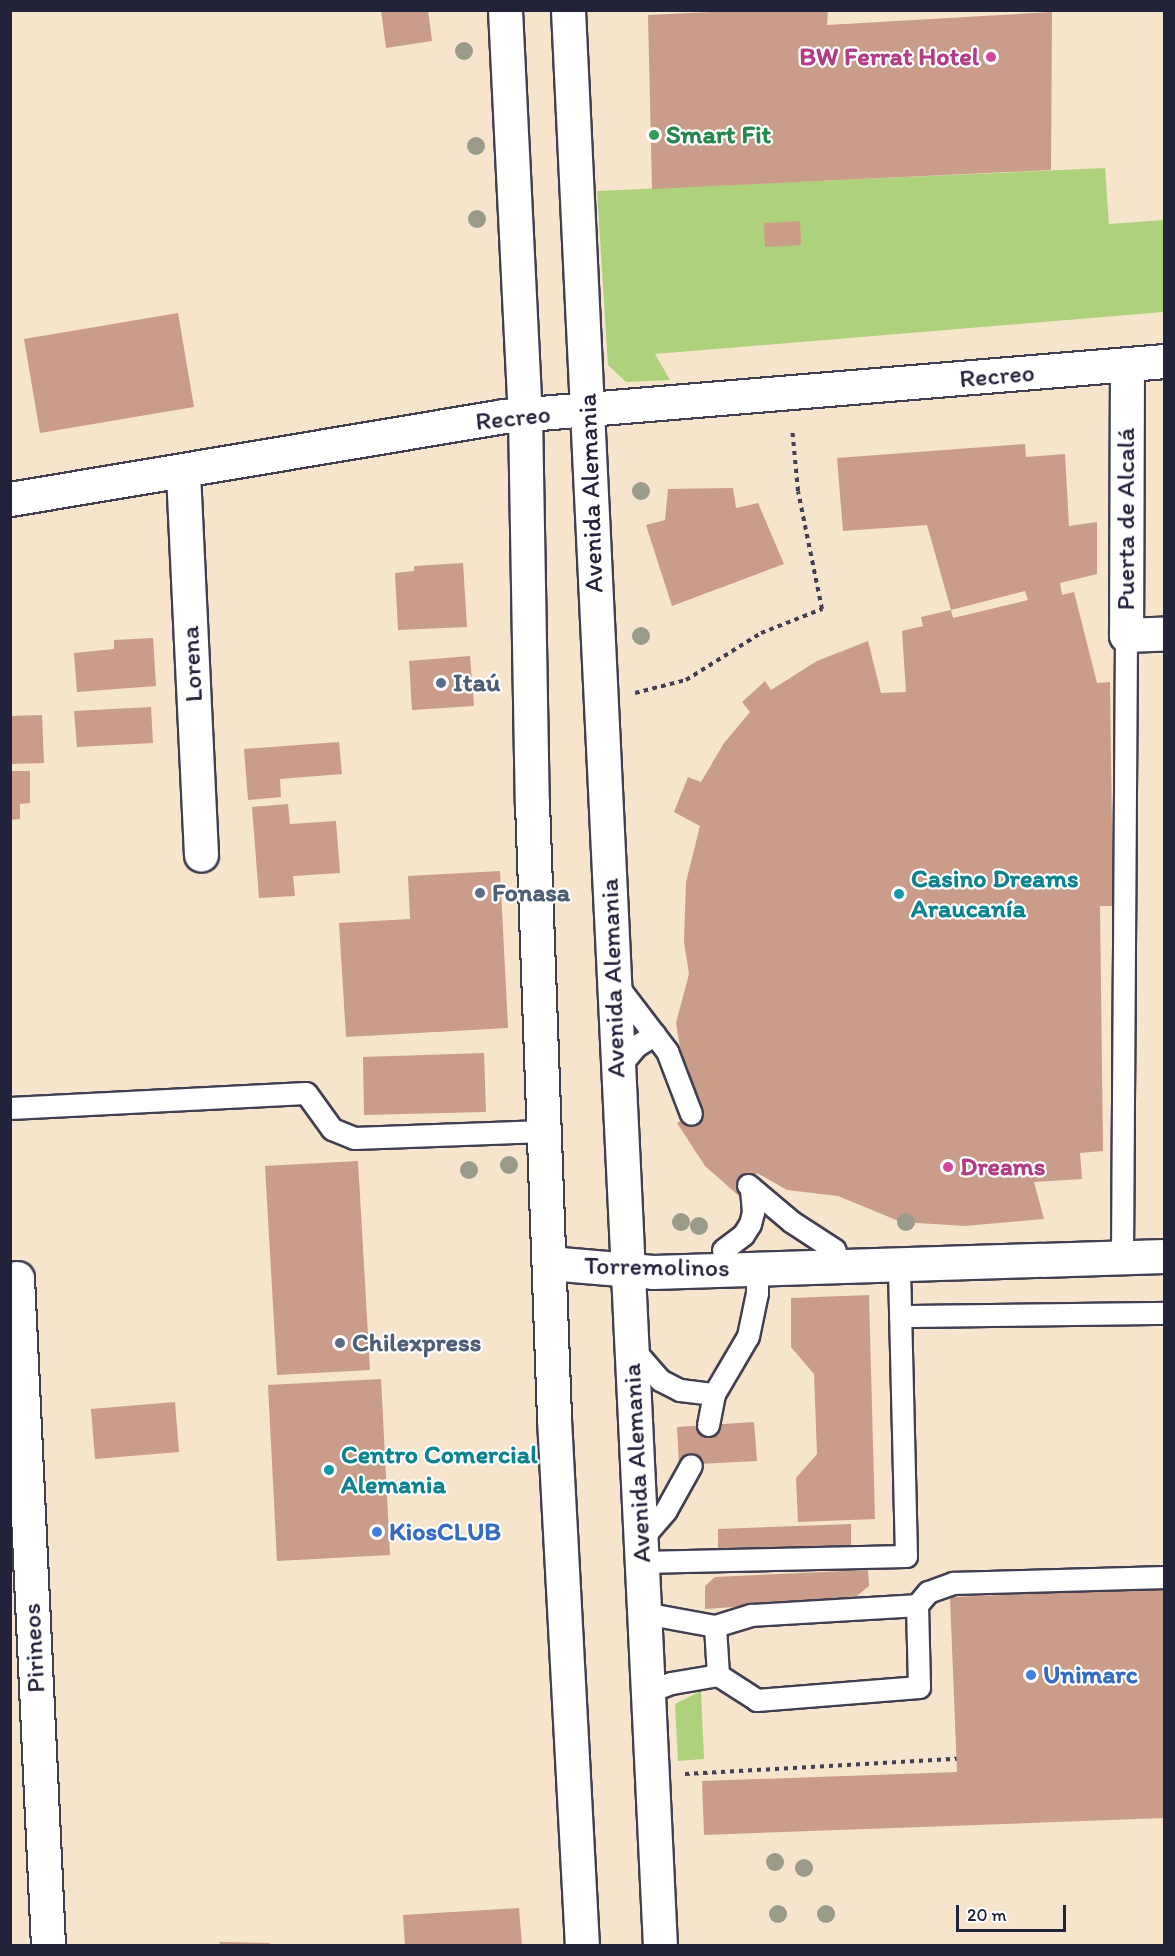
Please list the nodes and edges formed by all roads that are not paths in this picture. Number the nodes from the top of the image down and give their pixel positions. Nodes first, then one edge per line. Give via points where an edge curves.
1 (505, 10) edge
2 (568, 10) edge
3 (1164, 362) edge
4 (1127, 365) junction
5 (588, 411) junction
6 (525, 414) junction
7 (183, 473) junction
8 (10, 499) edge
9 (1164, 634) edge
10 (1126, 635) junction
11 (201, 855) dead end
12 (612, 973) junction
13 (655, 1034) junction
14 (616, 1070) junction
15 (10, 1108) edge
16 (691, 1114) dead end
17 (544, 1131) junction
18 (723, 1250) junction
19 (835, 1250) junction
20 (1164, 1256) edge
21 (1050, 1257) junction
22 (1122, 1257) junction
23 (626, 1262) junction
24 (549, 1263) junction
25 (899, 1263) junction
26 (757, 1268) junction
27 (17, 1278) dead end
28 (1164, 1313) edge
29 (900, 1316) junction
30 (632, 1347) junction
31 (714, 1394) junction
32 (708, 1425) dead end
33 (691, 1465) dead end
34 (641, 1551) junction
35 (1164, 1577) edge
36 (917, 1605) junction
37 (644, 1613) junction
38 (715, 1626) junction
39 (718, 1675) junction
40 (648, 1692) junction
41 (48, 1946) edge
42 (582, 1946) edge
43 (660, 1946) edge

1 - 6 main road
2 - 5 main road, Avenida Alemania
3 - 4 main road, Recreo
4 - 5 main road, Recreo
4 - 10 main road, Puerta de Alcalá
5 - 6 main road, Recreo
5 - 12 main road, Avenida Alemania
6 - 7 main road, Recreo
6 - 17 main road
7 - 8 main road, Recreo
7 - 11 main road, Lorena
9 - 10 main road, Puerta de Alcalá
10 - 22 lane
12 - 13 lane via 630,1007
12 - 14 main road, Avenida Alemania
13 - 14 lane via 636,1046
13 - 16 lane via 667,1051
14 - 23 main road, Avenida Alemania
15 - 17 lane via 306,1093 332,1130 354,1138
17 - 24 main road
18 - 19 main road, Torremolinos
18 - 19 lane via 743,1235 750,1224 750,1187 792,1222
18 - 23 main road, Torremolinos
19 - 21 main road, Torremolinos via 999,1249
20 - 22 main road, Torremolinos
21 - 22 main road, Torremolinos
21 - 25 main road, Torremolinos via 999,1263
23 - 24 main road, Torremolinos
23 - 26 main road, Torremolinos
23 - 30 main road, Avenida Alemania
24 - 42 main road
25 - 26 main road, Torremolinos
25 - 29 lane
26 - 31 lane via 757,1293 748,1336
27 - 41 main road, Pirineos
28 - 29 lane
29 - 34 lane via 906,1556
30 - 31 lane via 660,1380 680,1390
30 - 34 main road, Avenida Alemania
31 - 32 lane
33 - 34 lane
34 - 37 main road, Avenida Alemania
35 - 36 lane via 953,1583 928,1592
36 - 38 lane via 751,1615
36 - 39 lane via 919,1687 757,1700
37 - 38 lane
37 - 40 main road, Avenida Alemania
38 - 39 lane
39 - 40 lane via 671,1683
40 - 43 main road, Avenida Alemania

